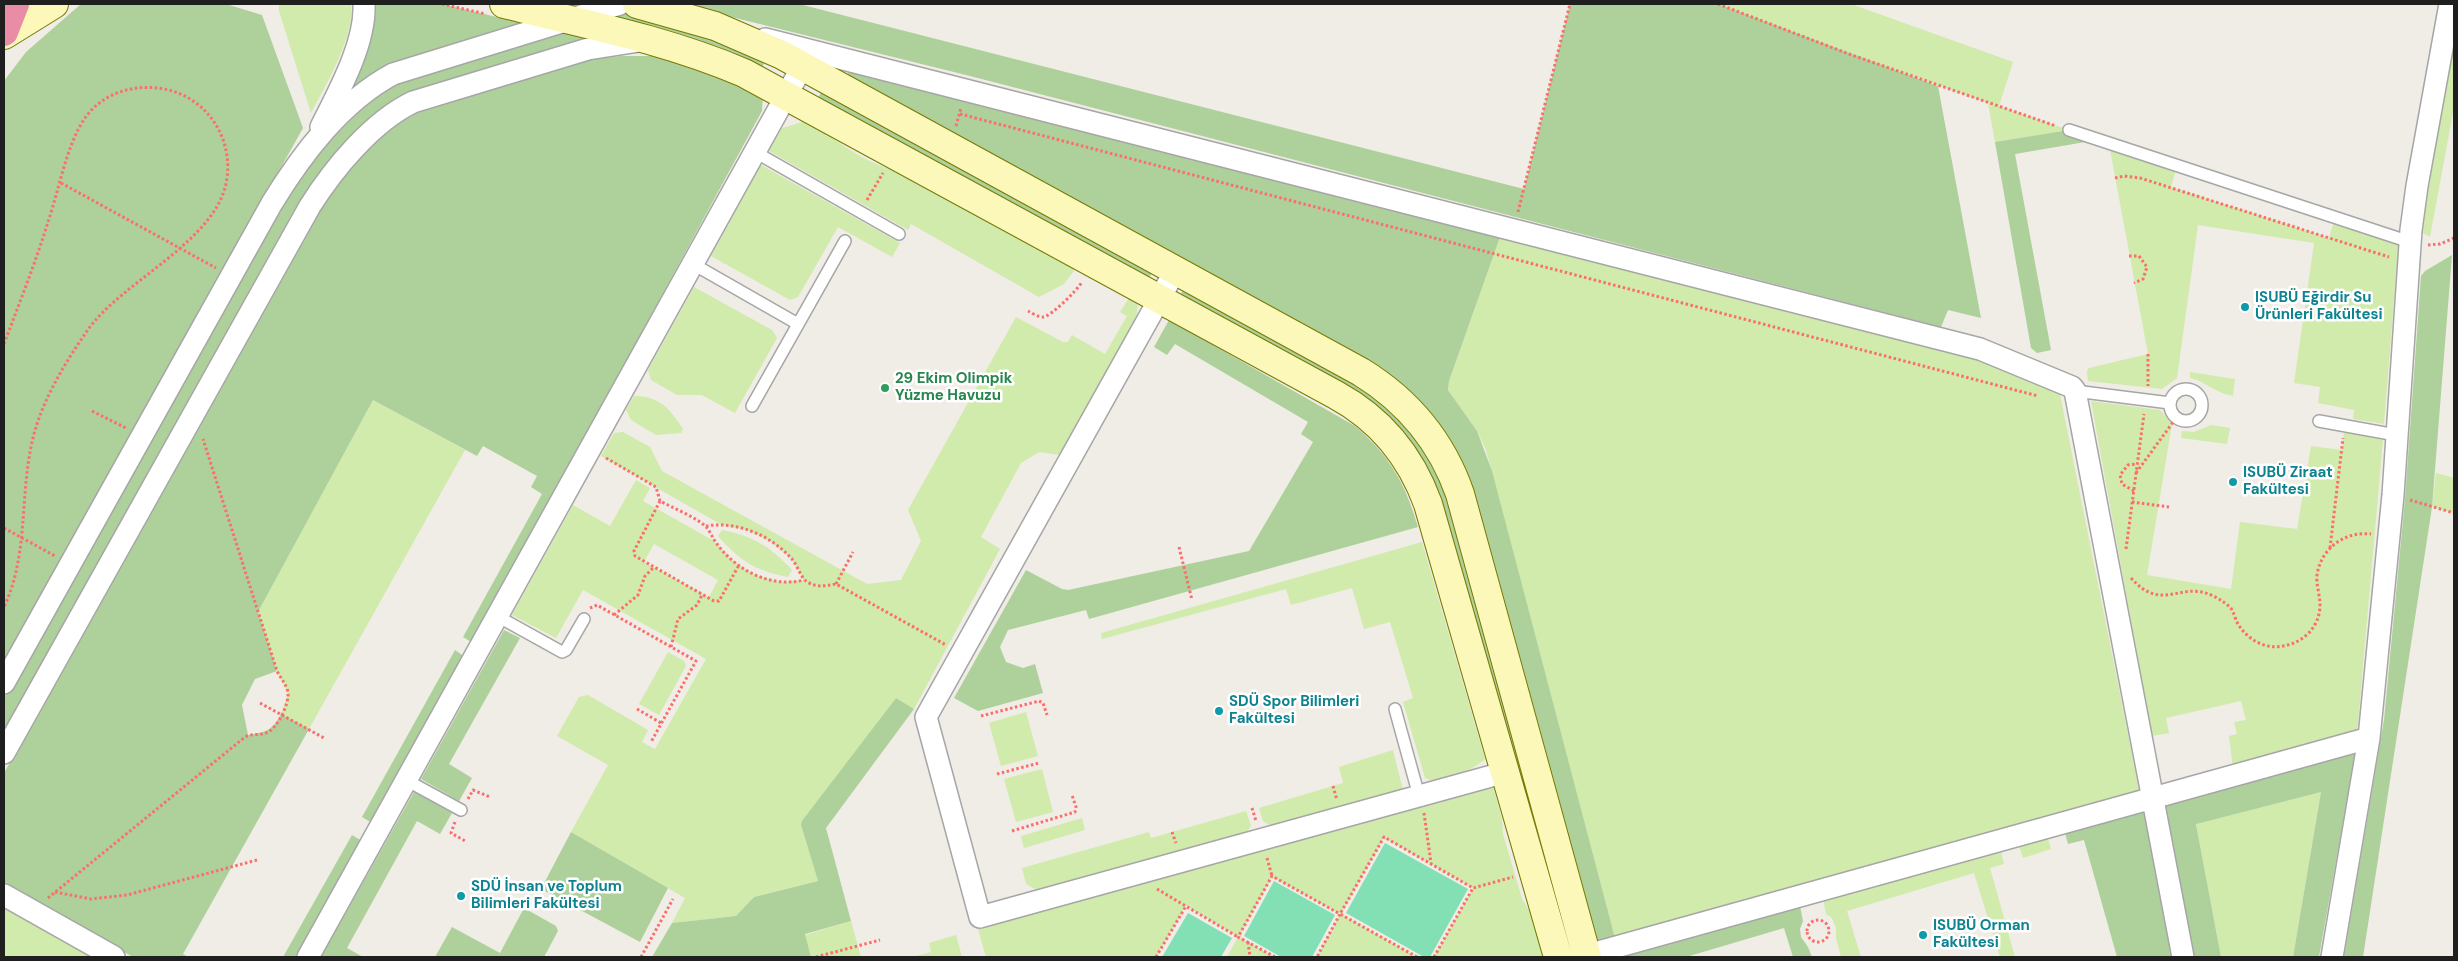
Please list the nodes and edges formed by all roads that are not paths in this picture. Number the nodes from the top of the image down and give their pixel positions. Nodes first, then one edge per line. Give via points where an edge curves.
1 (15, 4) edge
2 (54, 4) edge
3 (364, 4) edge
4 (504, 4) edge
5 (620, 4) edge
6 (637, 4) edge
7 (2450, 4) edge
8 (568, 20) junction
9 (4, 34) edge
10 (649, 40) junction
11 (812, 60) junction
12 (786, 95) junction
13 (2068, 130) road end
14 (311, 147) junction
15 (755, 152) junction
16 (900, 234) dead end
17 (845, 241) dead end
18 (2410, 242) junction
19 (693, 264) junction
20 (1175, 271) junction
21 (1159, 299) junction
22 (798, 324) junction
23 (2075, 390) junction
24 (2170, 403) junction
25 (752, 406) dead end
26 (2319, 421) dead end
27 (2396, 434) junction
28 (497, 616) junction
29 (584, 619) road end
30 (4, 682) edge
31 (1395, 709) dead end
32 (2369, 738) junction
33 (4, 753) edge
34 (1506, 772) junction
35 (406, 780) junction
36 (2153, 798) junction
37 (1421, 801) junction
38 (461, 810) dead end
39 (4, 895) edge
40 (114, 957) edge
41 (308, 957) edge
42 (1558, 957) edge
43 (1584, 957) edge
44 (2183, 957) edge
45 (2332, 957) edge

1 - 9 highway
2 - 9 street
3 - 14 street via 353,55
4 - 8 street
5 - 8 street
6 - 11 street via 715,26 758,44
7 - 18 street
8 - 10 street
8 - 14 street via 393,74 352,104
10 - 12 street via 722,64
10 - 33 street via 588,49 420,99 388,116 336,169 310,206
11 - 12 street
11 - 20 street
11 - 23 street via 1513,229 1980,349
12 - 15 street
12 - 21 street
13 - 18 lane
14 - 30 street via 272,203
15 - 16 lane
15 - 19 street
17 - 22 lane
18 - 27 street
19 - 22 lane
19 - 28 street
20 - 21 street
20 - 43 street via 1371,378 1406,407 1435,442 1463,504
21 - 34 street via 1344,400 1369,416 1396,444 1417,477 1428,504
21 - 37 street via 926,717 980,917
22 - 25 lane
23 - 24 lane
23 - 36 street
24 - 24 lane via 2174,394 2184,389 2194,390 2201,398 2203,408 2197,418 2187,421 2172,414
26 - 27 lane
27 - 32 street
28 - 29 lane via 562,652
28 - 35 street
31 - 37 lane
32 - 36 street
32 - 45 street
34 - 37 street
34 - 42 street
35 - 38 lane
35 - 41 street
36 - 43 street
36 - 44 street
39 - 40 street

